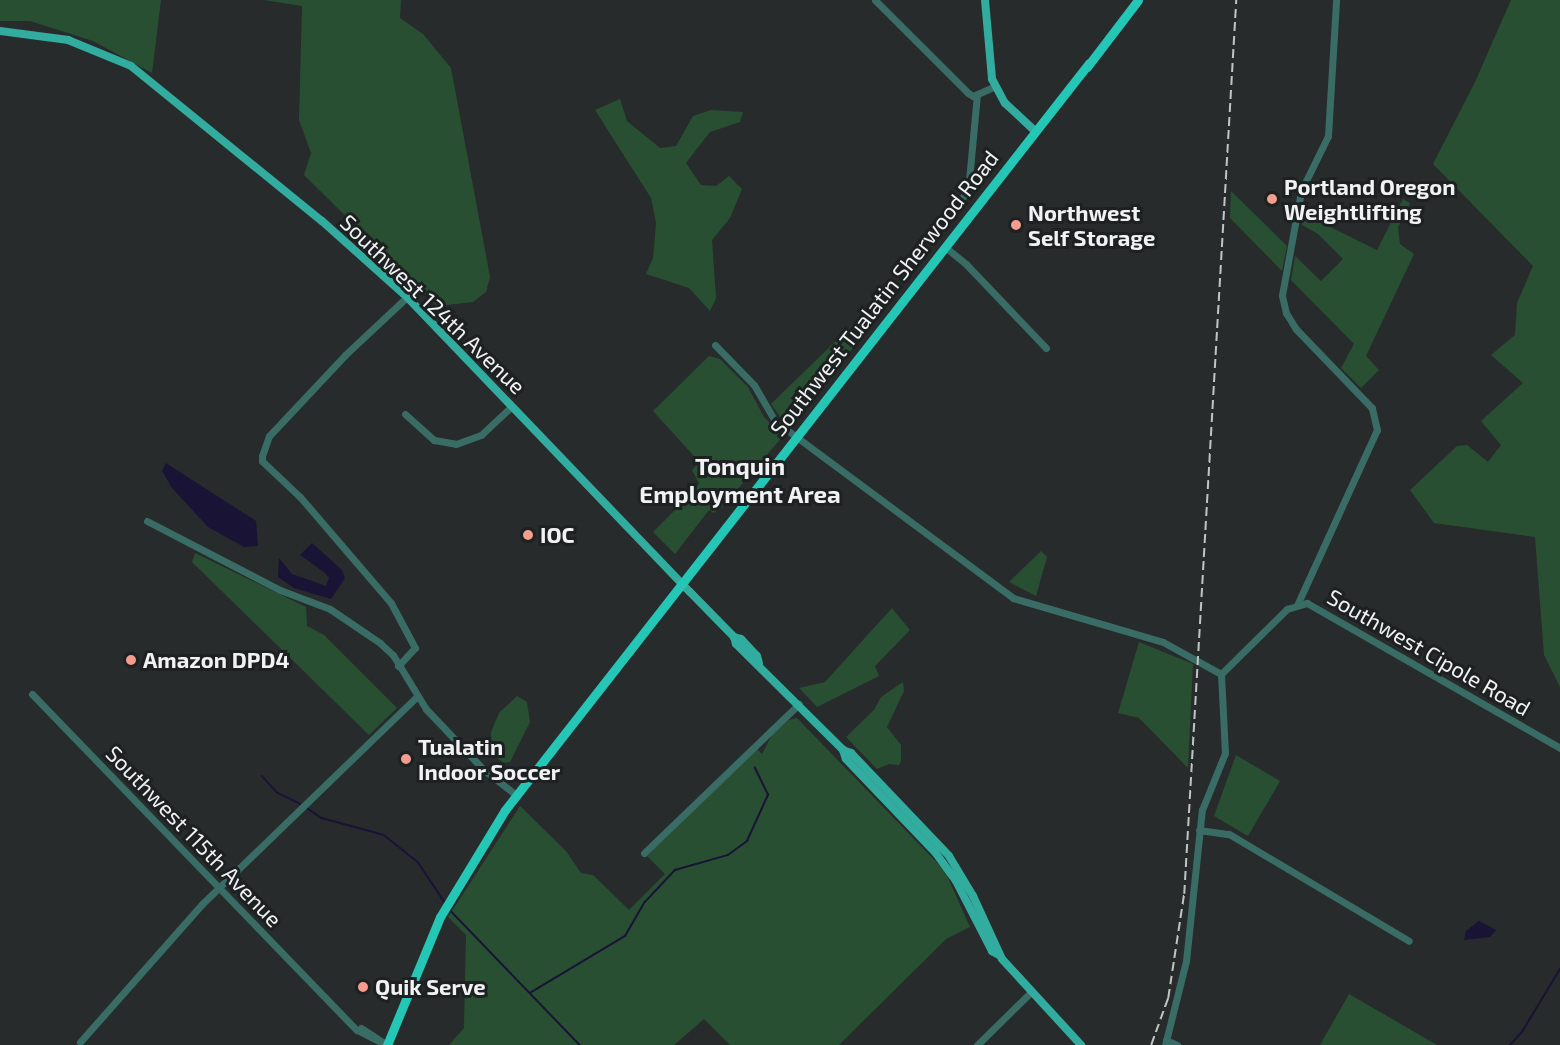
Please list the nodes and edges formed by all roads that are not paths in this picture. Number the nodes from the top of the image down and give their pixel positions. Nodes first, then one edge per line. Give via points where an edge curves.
1 (875, 0) edge
2 (985, 0) edge
3 (1138, 0) edge
4 (1336, 0) edge
5 (0, 31) edge
6 (995, 86) junction
7 (977, 94) junction
8 (1035, 131) junction
9 (960, 200) dead end
10 (945, 248) junction
11 (407, 297) junction
12 (715, 345) dead end
13 (1046, 348) dead end
14 (512, 406) junction
15 (405, 414) dead end
16 (796, 438) junction
17 (147, 522) dead end
18 (682, 583) junction
19 (1299, 603) junction
20 (398, 666) junction
21 (1221, 674) junction
22 (32, 694) dead end
23 (416, 697) junction
24 (799, 704) junction
25 (1560, 748) edge
26 (516, 795) junction
27 (1199, 830) junction
28 (644, 853) dead end
29 (219, 888) junction
30 (1409, 941) dead end
31 (1030, 993) junction
32 (80, 1042) dead end
33 (1165, 1043) edge
34 (387, 1045) edge
35 (978, 1045) edge
36 (1081, 1045) edge
37 (1177, 1045) edge

1 - 7 street via 968,93
2 - 6 main road via 988,59
3 - 8 highway, Southwest Tualatin Sherwood Road
4 - 19 street via 1328,136 1301,191 1282,295 1296,329 1368,402 1377,430
5 - 11 main road, Southwest 124th Avenue via 77,43 142,74 331,228
6 - 7 street
6 - 8 main road via 1012,112
7 - 9 street via 968,191
8 - 10 highway, Southwest Tualatin Sherwood Road
10 - 13 street via 966,264
10 - 16 highway, Southwest Tualatin Sherwood Road
11 - 14 main road, Southwest 124th Avenue
11 - 20 street via 345,355 269,436 261,456 262,462 300,497 391,603 415,648
12 - 16 street via 754,385 775,421
14 - 15 street via 481,435 456,444 434,440
14 - 18 main road, Southwest 124th Avenue
16 - 18 highway, Southwest Tualatin Sherwood Road
16 - 21 street via 1013,598 1163,642
17 - 20 street via 273,587 344,616 380,643
18 - 24 main road, Southwest 124th Avenue via 734,637 736,644
18 - 26 highway, Southwest Tualatin Sherwood Road
19 - 21 street, Southwest Cipole Road via 1287,609
19 - 25 street, Southwest Cipole Road via 1319,608
20 - 23 street
21 - 27 street via 1225,753 1204,802
22 - 29 street, Southwest 115th Avenue
23 - 26 street via 470,756
23 - 29 street
24 - 28 street
24 - 31 main road, Southwest 124th Avenue via 949,856 973,896 999,955
26 - 34 highway, Southwest Tualatin Sherwood Road via 440,917
27 - 30 street via 1229,834
27 - 33 street via 1186,961
29 - 32 street
29 - 34 street, Southwest 115th Avenue via 366,1038
31 - 35 street
31 - 36 main road, Southwest 124th Avenue
33 - 37 street

